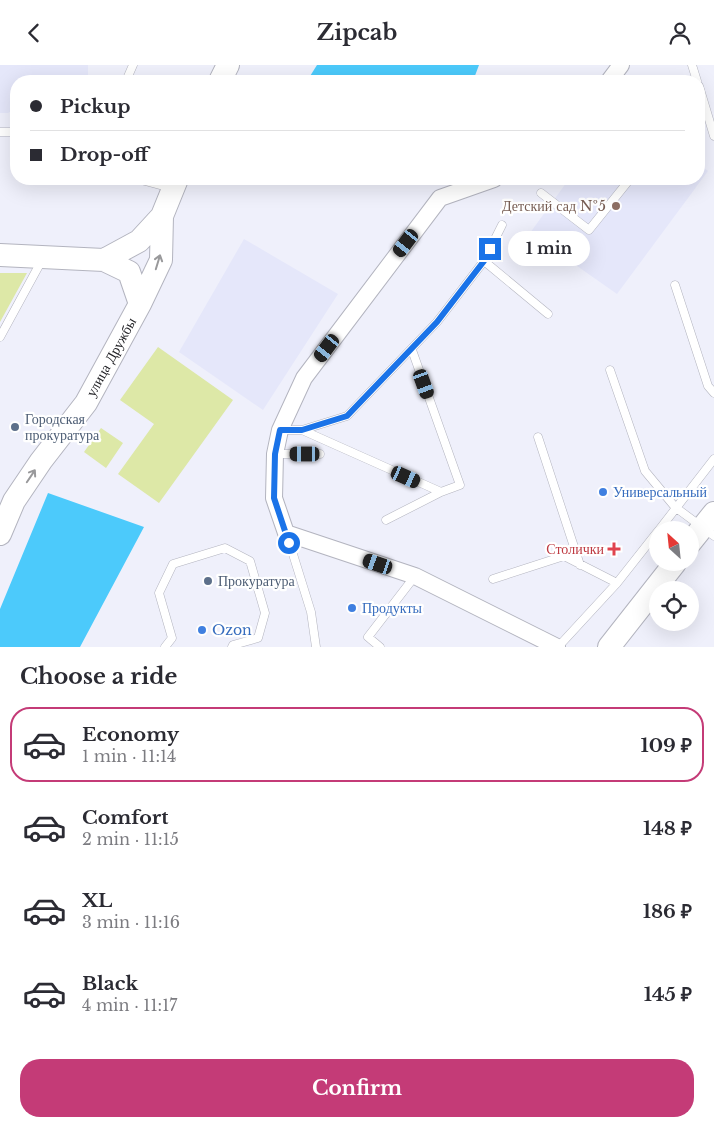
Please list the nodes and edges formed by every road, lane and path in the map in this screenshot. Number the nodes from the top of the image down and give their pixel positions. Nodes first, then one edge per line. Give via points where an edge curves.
1 (705, 106) edge
2 (714, 136) edge
3 (174, 185) edge
4 (477, 185) edge
5 (625, 185) edge
6 (541, 193) dead end
7 (162, 216) junction
8 (502, 225) dead end
9 (0, 255) edge
10 (44, 256) junction
11 (104, 260) junction
12 (484, 261) junction
13 (674, 285) dead end
14 (140, 304) junction
15 (548, 314) dead end
16 (0, 337) edge
17 (412, 350) junction
18 (610, 371) dead end
19 (714, 393) edge
20 (280, 430) junction
21 (302, 430) junction
22 (538, 437) dead end
23 (275, 454) junction
24 (320, 454) dead end
25 (714, 459) edge
26 (442, 492) junction
27 (675, 507) junction
28 (386, 520) dead end
29 (665, 521) edge
30 (705, 530) edge
31 (286, 533) junction
32 (0, 534) edge
33 (649, 542) edge
34 (580, 565) junction
35 (669, 571) edge
36 (415, 576) junction
37 (493, 579) dead end
38 (617, 583) junction
39 (165, 647) edge
40 (232, 647) edge
41 (316, 647) edge
42 (380, 647) edge
43 (558, 647) edge
44 (609, 647) edge

1 - 2 lane
3 - 7 street, улица Дружбы
4 - 20 street via 440,198 304,378
5 - 6 lane via 589,229
7 - 11 street, улица Дружбы via 139,241
14 -> 7 street, улица Дружбы via 161,260
8 - 12 lane
9 - 10 street, улица Дружбы
10 - 11 street, улица Дружбы
10 - 16 lane
11 - 14 street, улица Дружбы via 130,272
12 - 15 lane
12 - 17 lane
13 - 19 lane via 708,386
32 -> 14 street, улица Дружбы via 11,500 86,403
17 - 21 lane via 347,416
17 - 26 lane via 460,485
18 - 27 lane via 645,471
20 - 21 lane
20 - 23 street
21 - 26 lane
22 - 34 lane
23 - 24 lane
23 - 31 street via 274,498
25 - 27 lane
26 - 28 lane
27 - 29 lane
27 - 30 lane
31 - 36 street
31 - 41 lane via 311,612
33 - 38 lane
34 - 37 lane via 564,556
34 - 38 lane
35 - 44 street
36 - 42 lane via 368,637
36 - 43 street
38 - 43 lane
39 - 40 lane via 172,638 159,593 173,564 225,548 250,561 265,613 258,638

